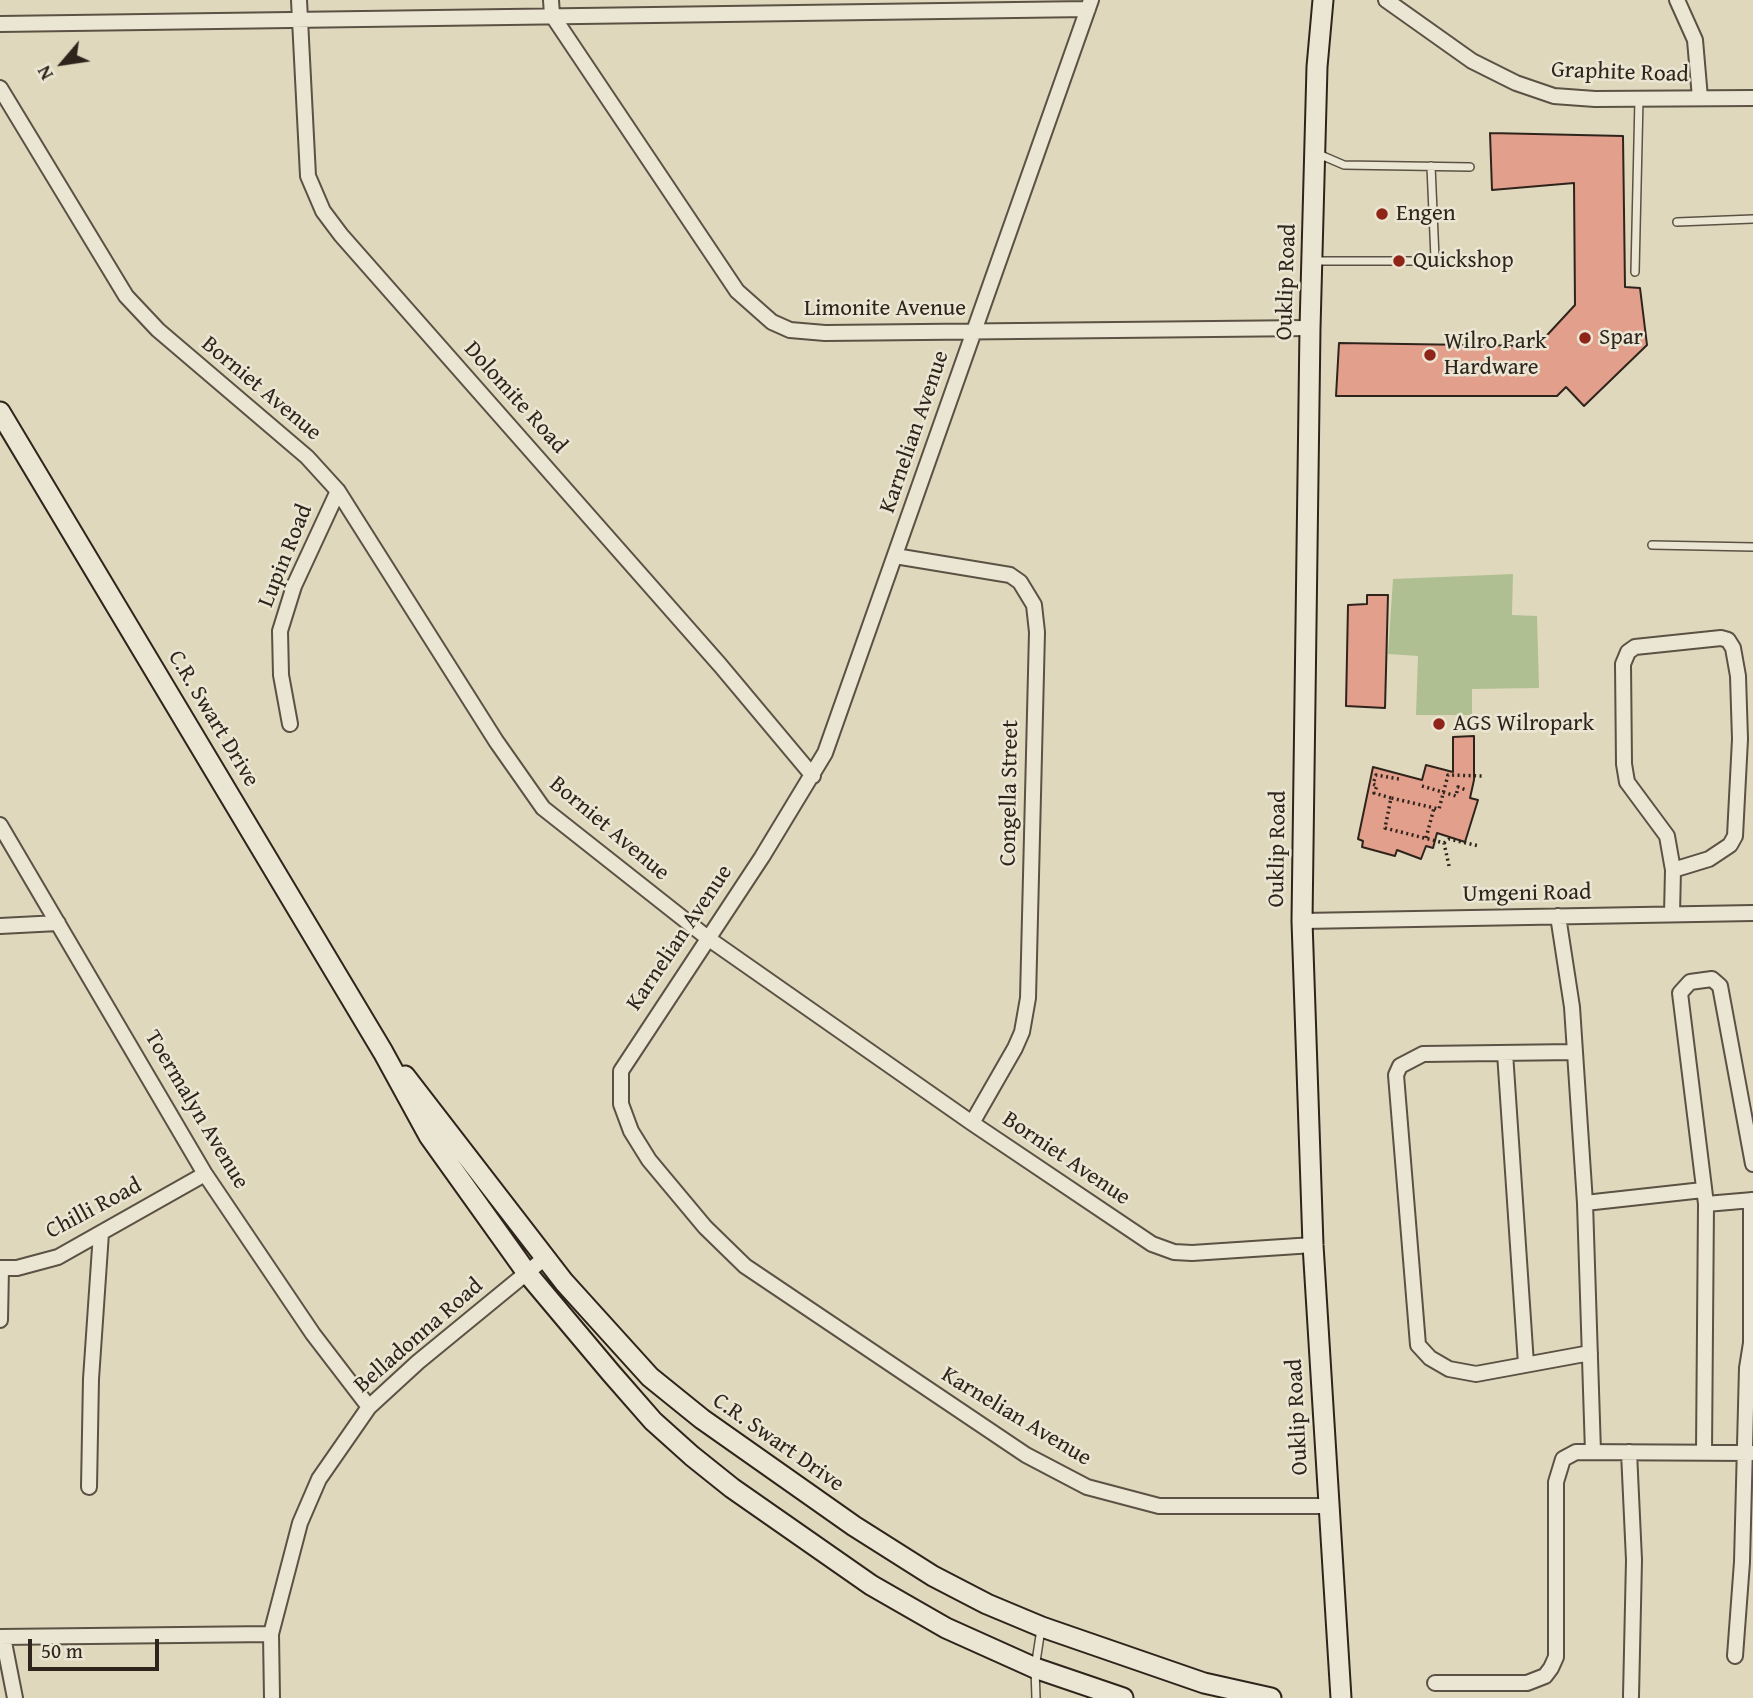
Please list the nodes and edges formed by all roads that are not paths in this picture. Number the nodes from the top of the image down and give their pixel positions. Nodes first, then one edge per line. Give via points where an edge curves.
1 (299, 0) edge
2 (551, 0) edge
3 (1323, 0) edge
4 (1386, 0) edge
5 (1677, 0) edge
6 (1090, 4) edge
7 (849, 6) edge
8 (552, 15) junction
9 (299, 20) junction
10 (0, 24) edge
11 (0, 88) edge
12 (1700, 98) junction
13 (1753, 98) edge
14 (1639, 99) junction
15 (1315, 152) junction
16 (1431, 166) junction
17 (1470, 167) dead end
18 (1753, 219) edge
19 (1677, 222) dead end
20 (1312, 261) junction
21 (1635, 272) dead end
22 (1310, 328) junction
23 (974, 332) junction
24 (0, 412) edge
25 (338, 491) junction
26 (1651, 545) dead end
27 (1753, 547) edge
28 (895, 556) junction
29 (290, 724) dead end
30 (813, 776) junction
31 (0, 825) edge
32 (1672, 870) junction
33 (1753, 913) edge
34 (1672, 914) junction
35 (1559, 916) junction
36 (1302, 921) junction
37 (58, 923) junction
38 (0, 926) edge
39 (709, 939) junction
40 (383, 1052) junction
41 (1574, 1052) junction
42 (1505, 1053) junction
43 (972, 1123) junction
44 (1753, 1164) edge
45 (205, 1174) junction
46 (1704, 1197) junction
47 (1752, 1200) edge
48 (1585, 1203) junction
49 (101, 1233) junction
50 (1313, 1245) junction
51 (546, 1257) junction
52 (1, 1268) edge
53 (527, 1273) junction
54 (0, 1320) edge
55 (1590, 1353) junction
56 (1525, 1364) junction
57 (369, 1407) junction
58 (1593, 1452) junction
59 (1629, 1452) junction
60 (1704, 1452) junction
61 (1749, 1453) edge
62 (89, 1487) dead end
63 (1328, 1506) junction
64 (1042, 1627) junction
65 (271, 1634) junction
66 (2, 1637) edge
67 (1735, 1656) dead end
68 (1035, 1668) junction
69 (1435, 1683) dead end
70 (1631, 1696) dead end
71 (15, 1698) edge
72 (272, 1698) edge
73 (1036, 1698) edge
74 (1123, 1698) edge
75 (1271, 1698) edge
76 (1341, 1698) edge

1 - 9 street, Dolomite Road
2 - 8 street
3 - 15 main road, Ouklip Road
4 - 14 street, Graphite Road via 1472,61 1535,91 1571,98
5 - 12 street via 1695,40
6 - 7 street
6 - 23 street, Karnelian Avenue
7 - 8 street
8 - 9 street
8 - 23 street, Limonite Avenue via 737,291 772,322 803,333
9 - 10 street
9 - 30 street, Dolomite Road via 309,177 323,211
11 - 25 street, Borniet Avenue via 126,296 158,330 307,457
12 - 13 street, Graphite Road
12 - 14 street, Graphite Road
14 - 21 lane
15 - 16 lane via 1344,165
15 - 20 main road, Ouklip Road
16 - 17 lane
16 - 20 lane via 1435,258
18 - 19 lane
20 - 22 main road, Ouklip Road
22 - 23 street, Limonite Avenue
22 - 36 main road, Ouklip Road
23 - 28 street, Karnelian Avenue
24 - 40 main road, C.R. Swart Drive
25 - 29 street, Lupin Road via 294,586 280,631 281,675
25 - 39 street, Borniet Avenue via 533,796 597,853
26 - 27 lane
28 - 30 street, Karnelian Avenue via 858,666
28 - 43 street, Congella Street via 1010,575 1034,605 1028,998 1018,1040
30 - 39 street, Karnelian Avenue
31 - 37 street, Toermalyn Avenue
32 - 32 street via 1667,836 1627,782 1623,664 1636,647 1721,638 1731,644 1738,676 1735,836 1709,859
32 - 34 street
33 - 34 street, Umgeni Road
34 - 35 street, Umgeni Road
35 - 36 street, Umgeni Road
35 - 41 street
36 - 50 main road, Ouklip Road
37 - 38 street
37 - 45 street, Toermalyn Avenue
39 - 43 street, Borniet Avenue
39 - 63 street, Karnelian Avenue via 621,1071 620,1091 631,1130 649,1160 745,1266 1026,1455 1087,1487 1159,1506
40 - 51 main road, C.R. Swart Drive
40 - 53 main road, C.R. Swart Drive via 429,1136
41 - 42 street
41 - 48 street
42 - 56 street
42 - 56 street via 1423,1054 1400,1066 1396,1075 1418,1345 1430,1359 1449,1369 1476,1374
43 - 50 street, Borniet Avenue via 1164,1249 1192,1253
44 - 46 street via 1720,986 1712,979 1690,982 1680,993
45 - 49 street, Chilli Road
45 - 57 street, Toermalyn Avenue via 313,1334
46 - 47 street
46 - 48 street
46 - 60 street
47 - 61 street
48 - 55 street
49 - 52 street, Chilli Road via 58,1257
49 - 62 street
50 - 63 main road, Ouklip Road
51 - 53 street, Belladonna Road
51 - 64 main road, C.R. Swart Drive via 650,1377 702,1419 933,1576
52 - 54 street
53 - 57 street, Belladonna Road
53 - 68 main road, C.R. Swart Drive via 653,1421 732,1488 871,1585 946,1628
55 - 56 street
55 - 58 street
57 - 65 street, Belladonna Road via 319,1479 300,1523
58 - 59 street
58 - 69 street via 1569,1454 1558,1469 1556,1657 1551,1668 1545,1676 1527,1683
59 - 60 street
59 - 70 street via 1634,1560
60 - 61 street
61 - 67 street
63 - 76 main road, Ouklip Road
64 - 68 lane
64 - 75 main road, C.R. Swart Drive via 1204,1683
65 - 66 street
65 - 72 street, Belladonna Road
66 - 71 street
68 - 73 lane
68 - 74 main road, C.R. Swart Drive

